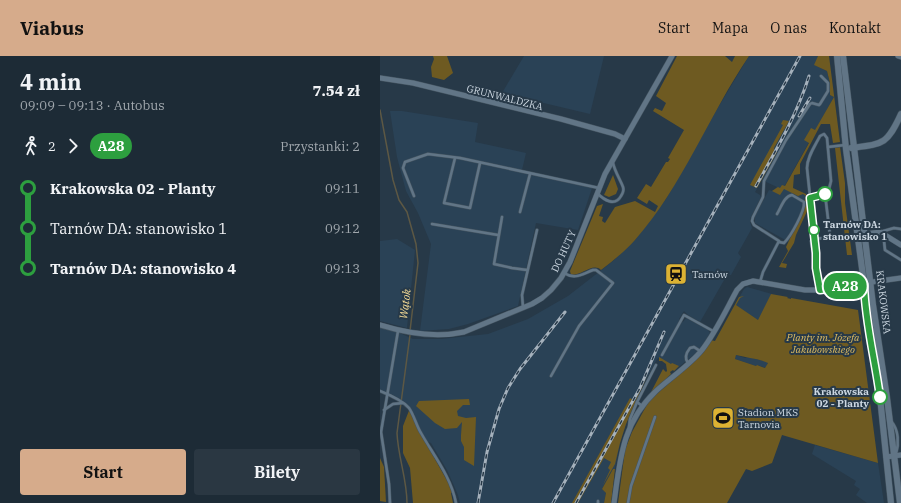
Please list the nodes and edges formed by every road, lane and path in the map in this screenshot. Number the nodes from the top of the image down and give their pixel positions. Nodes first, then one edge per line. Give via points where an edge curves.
1 (672, 56) edge
2 (837, 56) edge
3 (843, 56) edge
4 (898, 56) edge
5 (901, 57) edge
6 (821, 76) dead end
7 (380, 78) edge
8 (901, 114) edge
9 (625, 138) junction
10 (828, 147) junction
11 (846, 147) junction
12 (854, 148) junction
13 (455, 158) junction
14 (612, 160) junction
15 (480, 163) junction
16 (530, 174) junction
17 (598, 191) junction
18 (825, 194) junction
19 (414, 196) dead end
20 (810, 198) junction
21 (520, 212) dead end
22 (777, 214) dead end
23 (502, 217) dead end
24 (432, 224) dead end
25 (901, 229) edge
26 (537, 230) dead end
27 (880, 232) junction
28 (866, 234) junction
29 (498, 235) junction
30 (887, 236) junction
31 (815, 239) junction
32 (779, 242) junction
33 (901, 245) edge
34 (901, 260) edge
35 (528, 270) junction
36 (564, 273) junction
37 (901, 278) edge
38 (760, 282) junction
39 (871, 282) junction
40 (864, 284) junction
41 (820, 290) junction
42 (523, 308) junction
43 (380, 325) edge
44 (398, 330) junction
45 (713, 331) junction
46 (701, 351) junction
47 (662, 355) dead end
48 (688, 363) junction
49 (656, 365) dead end
50 (551, 376) dead end
51 (380, 391) edge
52 (388, 394) junction
53 (637, 402) junction
54 (405, 404) junction
55 (643, 406) junction
56 (384, 410) junction
57 (656, 417) dead end
58 (381, 418) edge
59 (629, 432) junction
60 (380, 436) edge
61 (898, 456) edge
62 (886, 457) junction
63 (390, 503) edge
64 (456, 503) edge
65 (614, 503) edge
66 (628, 503) edge
67 (891, 503) edge
68 (900, 503) edge

1 - 9 street, DO HUTY
2 - 11 street, KRAKOWSKA
3 - 12 street, KRAKOWSKA
4 - 5 street
6 - 32 lane via 828,83 828,91 819,105 810,104 786,140 764,181 763,197 753,217 754,225
7 - 9 street, GRUNWALDZKA via 412,83 561,119
8 - 12 street via 886,139 877,144
9 - 14 street, DO HUTY
10 - 11 lane
10 - 18 lane via 831,181
10 - 20 lane via 827,136 822,134 808,160
11 - 12 street
11 - 40 street, KRAKOWSKA
12 - 28 street, KRAKOWSKA
13 - 15 lane
13 - 15 lane via 444,203 470,208
13 - 19 lane via 428,154 405,162 403,168
14 - 17 street, DO HUTY
14 - 17 lane via 623,188 622,195 618,201 611,202 605,200
15 - 16 lane
16 - 17 lane
16 - 21 lane
17 - 36 street, DO HUTY
18 - 20 lane
18 - 31 lane via 830,235
20 - 31 lane
22 - 32 lane via 790,195 805,204 788,239 784,243
23 - 29 lane
24 - 29 lane
25 - 27 lane
26 - 35 lane
27 - 28 street
27 - 30 street
28 - 39 street, KRAKOWSKA
29 - 35 lane via 494,264
30 - 33 street
30 - 34 lane via 884,241 885,250
31 - 41 lane
32 - 38 lane
35 - 42 lane via 522,295
36 - 42 street, DO HUTY via 542,298
36 - 50 lane via 574,277 596,270 613,283 579,326
37 - 39 street
38 - 41 street
38 - 45 street via 747,282 740,286
39 - 40 street
39 - 61 street, KRAKOWSKA via 890,420
40 - 41 street
40 - 62 street, KRAKOWSKA
42 - 44 street, DO HUTY via 464,332 442,335
43 - 44 street, DO HUTY
44 - 52 lane
45 - 46 street
45 - 47 lane via 684,315
46 - 48 street
46 - 48 lane via 694,347 690,348 686,356
48 - 55 street
49 - 53 lane
51 - 52 lane
52 - 54 lane
52 - 56 lane
53 - 55 lane
53 - 59 lane via 630,419
54 - 56 lane via 393,404
54 - 64 lane via 411,410 421,433 448,477
55 - 59 street
56 - 58 lane
57 - 66 lane via 631,486
58 - 60 lane
59 - 65 street via 621,452
60 - 63 lane
61 - 62 street
61 - 68 street, KRAKOWSKA
62 - 67 street, KRAKOWSKA

